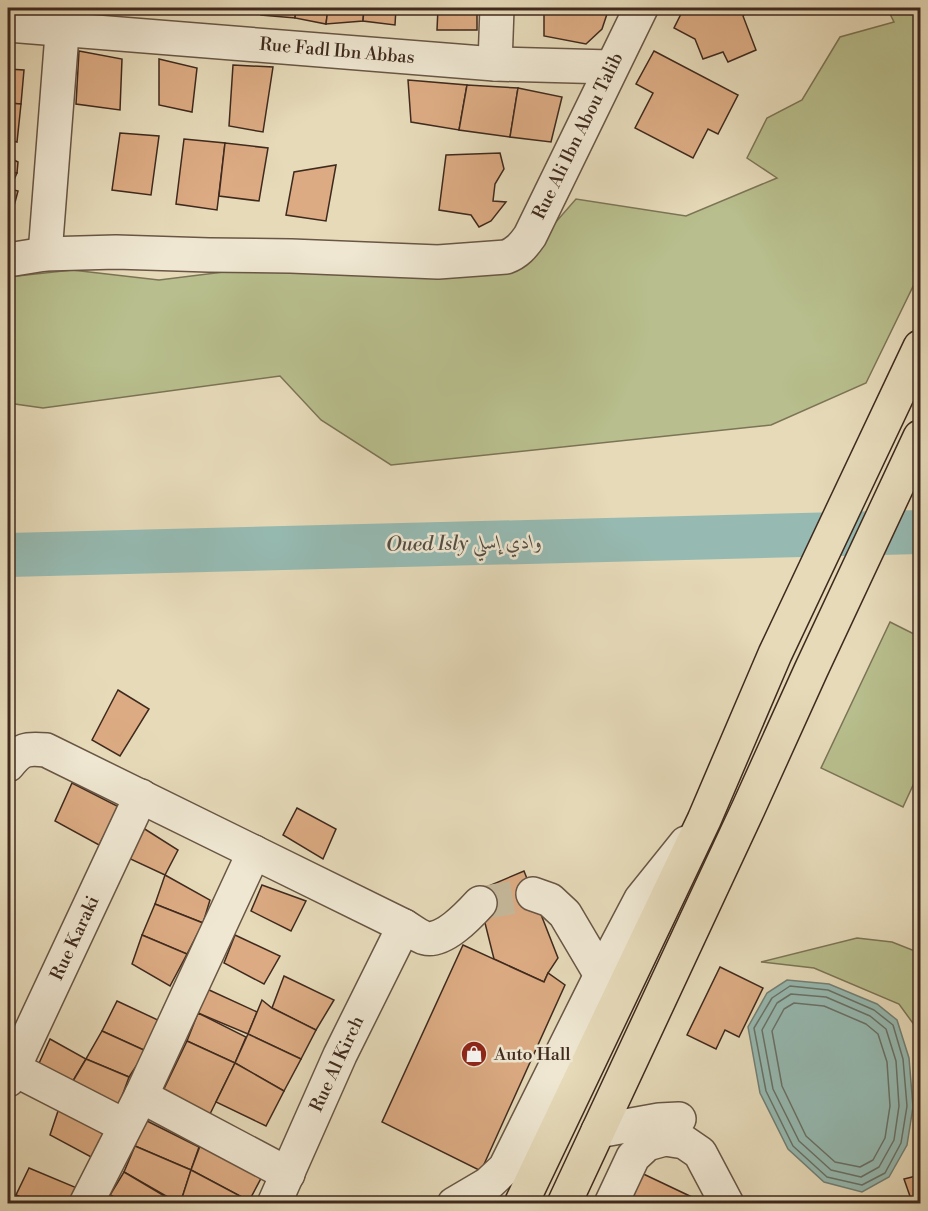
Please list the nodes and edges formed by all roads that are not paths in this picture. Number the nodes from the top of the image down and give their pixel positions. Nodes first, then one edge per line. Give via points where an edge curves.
1 (497, 8) edge
2 (641, 8) edge
3 (64, 18) edge
4 (8, 25) edge
5 (495, 64) junction
6 (611, 67) junction
7 (45, 254) junction
8 (8, 260) edge
9 (921, 347) edge
10 (921, 437) edge
11 (8, 765) edge
12 (141, 796) junction
13 (704, 820) junction
14 (254, 852) junction
15 (533, 894) tunnel mouth
16 (480, 903) tunnel mouth
17 (404, 926) junction
18 (601, 975) junction
19 (9, 1071) edge
20 (141, 1096) junction
21 (125, 1126) junction
22 (598, 1131) junction
23 (711, 1174) junction
24 (284, 1195) edge
25 (86, 1203) edge
26 (454, 1203) edge
27 (521, 1203) edge
28 (564, 1203) edge
29 (611, 1203) edge
30 (727, 1203) edge

1 - 5 street
2 - 6 street, Rue Ali Ibn Abou Talib
3 - 4 street, Rue Fadl Ibn Abbas
3 - 5 street, Rue Fadl Ibn Abbas
3 - 7 street
5 - 6 street, Rue Fadl Ibn Abbas
6 - 7 street, Rue Ali Ibn Abou Talib via 530,236 517,252 506,257 438,262 116,252
7 - 8 street
9 - 13 main road via 775,654
10 - 22 main road
11 - 12 street via 29,748 46,750
12 - 14 street
12 - 19 street, Rue Karaki
13 - 18 street via 641,899
13 - 27 main road
14 - 17 street
14 - 20 street
15 - 18 street via 550,900 565,914
16 - 17 street via 438,937 425,938
17 - 24 street, Rue Al Kirch via 340,1055
18 - 26 street via 505,1168 488,1184
19 - 21 street
20 - 21 street
20 - 24 street
21 - 25 street
22 - 23 street via 679,1119 698,1127 710,1143
22 - 28 main road
23 - 29 street via 700,1153 684,1142 665,1139 647,1144 633,1157
23 - 30 street

